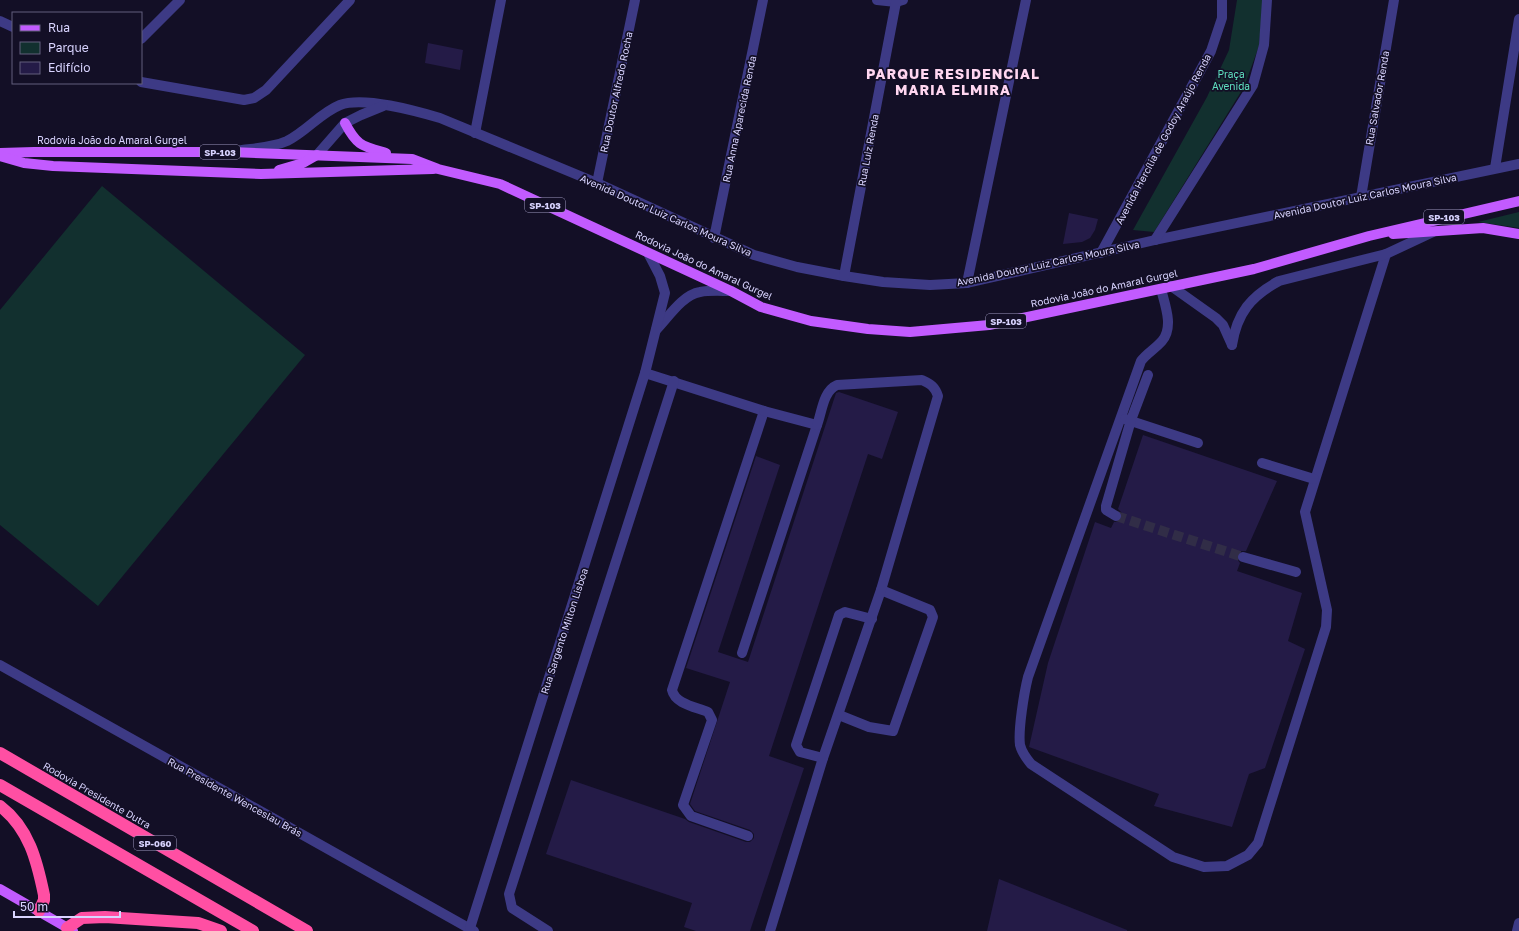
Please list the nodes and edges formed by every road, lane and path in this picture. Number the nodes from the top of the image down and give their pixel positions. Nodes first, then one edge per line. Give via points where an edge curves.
1 (180, 0) edge
2 (350, 0) edge
3 (501, 0) edge
4 (636, 0) edge
5 (763, 0) edge
6 (877, 0) edge
7 (1026, 0) edge
8 (1222, 0) edge
9 (1267, 0) edge
10 (1394, 0) edge
11 (899, 1) edge
12 (1519, 18) edge
13 (0, 21) edge
14 (12, 27) edge
15 (142, 38) edge
16 (142, 82) edge
17 (387, 105) junction
18 (345, 123) junction
19 (475, 132) junction
20 (231, 152) junction
21 (0, 153) edge
22 (317, 155) junction
23 (0, 156) edge
24 (399, 157) junction
25 (1519, 164) edge
26 (1495, 168) junction
27 (438, 169) junction
28 (261, 174) junction
29 (597, 183) junction
30 (1361, 197) junction
31 (1519, 201) edge
32 (1433, 232) junction
33 (1519, 234) edge
34 (1369, 236) junction
35 (714, 238) junction
36 (1154, 240) junction
37 (648, 252) junction
38 (1101, 253) junction
39 (1386, 254) junction
40 (844, 276) junction
41 (967, 283) junction
42 (1166, 287) junction
43 (731, 291) junction
44 (655, 332) junction
45 (645, 372) junction
46 (1148, 375) dead end
47 (674, 380) junction
48 (764, 411) junction
49 (1126, 419) junction
50 (818, 425) junction
51 (1198, 443) dead end
52 (1262, 463) dead end
53 (1314, 479) junction
54 (1116, 516) tunnel mouth
55 (1243, 557) tunnel mouth
56 (1296, 572) dead end
57 (881, 590) junction
58 (872, 619) junction
59 (742, 652) dead end
60 (0, 665) edge
61 (839, 715) junction
62 (0, 753) edge
63 (823, 758) junction
64 (0, 785) edge
65 (0, 806) edge
66 (748, 836) dead end
67 (0, 889) edge
68 (39, 911) junction
69 (1519, 923) edge
70 (70, 929) edge
71 (472, 930) edge
72 (221, 931) edge
73 (252, 931) edge
74 (307, 931) edge
75 (548, 931) edge
76 (770, 931) edge
77 (1517, 931) edge

1 - 15 street
2 - 16 street via 266,90 254,98 244,100
3 - 19 street
4 - 29 street, Rua Doutor Alfredo Rocha
5 - 35 street, Rua Anna Aparecida Renda
6 - 11 street
7 - 41 street
8 - 38 street, Avenida Hercília de Godoy Araújo Renda via 1222,18 1211,51
9 - 36 street via 1264,44 1253,86
10 - 30 street, Rua Salvador Renda
11 - 40 street, Rua Luiz Renda
12 - 26 street
13 - 14 street
17 - 18 street
17 - 19 street, Avenida Doutor Luiz Carlos Moura Silva via 440,118
17 - 20 street, Avenida Doutor Luiz Carlos Moura Silva via 354,102 342,104 326,112 286,142
18 - 22 street
18 - 24 main road via 358,143
19 - 29 street, Avenida Doutor Luiz Carlos Moura Silva
20 - 21 main road, Rodovia João do Amaral Gurgel / SP-103
20 - 22 main road, Rodovia João do Amaral Gurgel / SP-103
22 - 24 main road, Rodovia João do Amaral Gurgel / SP-103
22 - 28 main road via 303,163
23 - 28 main road, Rodovia João do Amaral Gurgel via 24,163 53,166
24 - 27 main road, Rodovia João do Amaral Gurgel / SP-103
25 - 26 street, Avenida Doutor Luiz Carlos Moura Silva
26 - 30 street, Avenida Doutor Luiz Carlos Moura Silva
27 - 28 main road, Rodovia João do Amaral Gurgel
27 - 37 main road, Rodovia João do Amaral Gurgel / SP-103 via 500,184
29 - 35 street, Avenida Doutor Luiz Carlos Moura Silva
30 - 36 street, Avenida Doutor Luiz Carlos Moura Silva
31 - 34 main road, Rodovia João do Amaral Gurgel / SP-103
32 - 33 main road, Rodovia João do Amaral Gurgel / SP-103 via 1483,228
32 - 34 main road, Rodovia João do Amaral Gurgel / SP-103
32 - 39 street
34 - 42 main road, Rodovia João do Amaral Gurgel / SP-103 via 1254,269
35 - 40 street, Avenida Doutor Luiz Carlos Moura Silva via 754,255
36 - 38 street, Avenida Doutor Luiz Carlos Moura Silva
37 - 43 main road, Rodovia João do Amaral Gurgel / SP-103
37 - 44 street, Rua Sargento Milton Lisboa via 664,284 665,293
38 - 41 street, Avenida Doutor Luiz Carlos Moura Silva
39 - 42 street via 1280,281 1266,288 1253,298 1235,327 1232,345 1223,325 1216,318
39 - 53 street
40 - 41 street, Avenida Doutor Luiz Carlos Moura Silva via 930,285
42 - 43 main road, Rodovia João do Amaral Gurgel / SP-103 via 989,325 910,332 811,321 761,307
42 - 49 street via 1169,326 1163,340 1141,362
43 - 44 street via 700,292 692,295 683,301
44 - 45 street, Rua Sargento Milton Lisboa
45 - 47 street
45 - 71 street, Rua Sargento Milton Lisboa
46 - 49 street
47 - 48 street
47 - 75 street via 509,894 512,908
48 - 50 street
48 - 66 street via 672,690 678,700 708,712 712,720 683,805 685,811 691,816
49 - 51 street
49 - 53 street via 1028,677 1020,744 1031,764 1173,857 1204,867 1227,866 1248,855 1258,843 1326,627 1327,610 1305,512
49 - 54 street via 1106,506 1106,510
50 - 57 street via 827,393 837,385 922,380 930,384 938,396
50 - 59 street
52 - 53 street
55 - 56 street
57 - 58 street
57 - 61 street via 932,613 933,617 918,662 893,731 869,727
58 - 61 street
58 - 63 street via 845,612 839,615 796,745 800,752
60 - 71 street, Rua Presidente Wenceslau Brás
61 - 63 street
62 - 74 highway, Rodovia Presidente Dutra / SP-060
63 - 76 street
64 - 73 highway, SP-060
65 - 68 highway via 23,830 36,858 44,895
67 - 68 main road
68 - 70 main road
69 - 77 street
70 - 72 highway via 82,918 105,917 184,921

